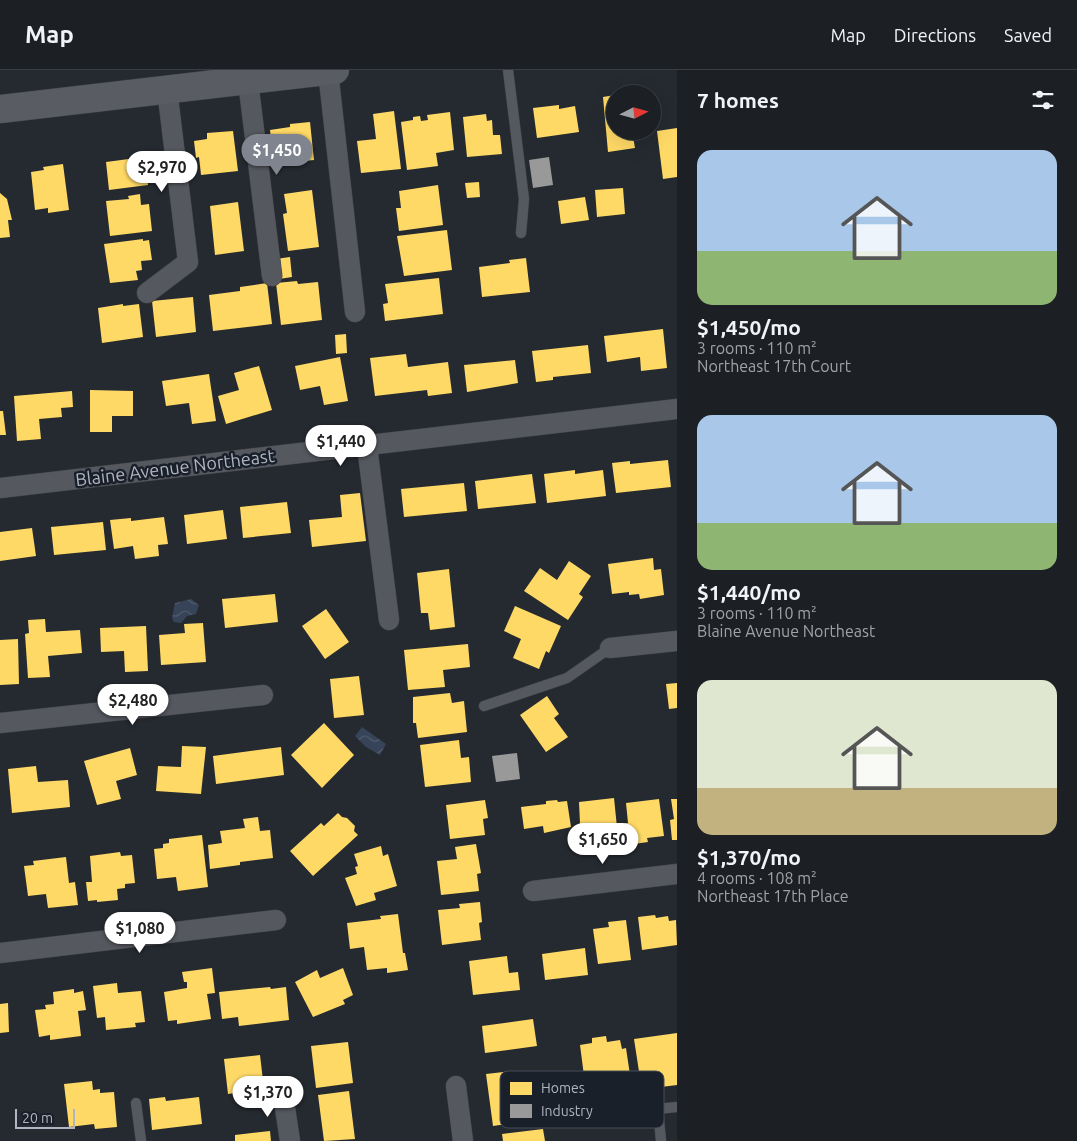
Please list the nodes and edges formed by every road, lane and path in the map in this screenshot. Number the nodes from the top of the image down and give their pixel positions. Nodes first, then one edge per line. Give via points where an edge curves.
1 (332, 70) edge
2 (508, 70) edge
3 (248, 80) junction
4 (167, 89) junction
5 (0, 108) edge
6 (521, 233) dead end
7 (272, 276) dead end
8 (147, 293) dead end
9 (355, 312) dead end
10 (677, 409) edge
11 (367, 446) junction
12 (0, 488) edge
13 (389, 620) dead end
14 (677, 641) edge
15 (610, 648) joint
16 (263, 695) dead end
17 (484, 706) dead end
18 (0, 723) edge
19 (677, 874) edge
20 (532, 891) dead end
21 (276, 920) dead end
22 (0, 953) edge
23 (456, 1086) dead end
24 (282, 1088) dead end
25 (136, 1103) dead end
26 (677, 1107) edge
27 (664, 1108) edge
28 (660, 1128) edge
29 (141, 1141) edge
30 (290, 1141) edge
31 (463, 1141) edge
32 (661, 1141) edge

1 - 3 street
1 - 9 street
2 - 6 lane via 524,199
3 - 4 street
3 - 7 street
4 - 5 street
4 - 8 street via 188,262
10 - 11 street, Blaine Avenue Northeast
11 - 12 street, Blaine Avenue Northeast
11 - 13 street
14 - 15 street
15 - 17 lane via 568,678
16 - 18 street
19 - 20 street
21 - 22 street
23 - 31 street
24 - 30 street
25 - 29 lane
26 - 27 lane
28 - 32 lane

